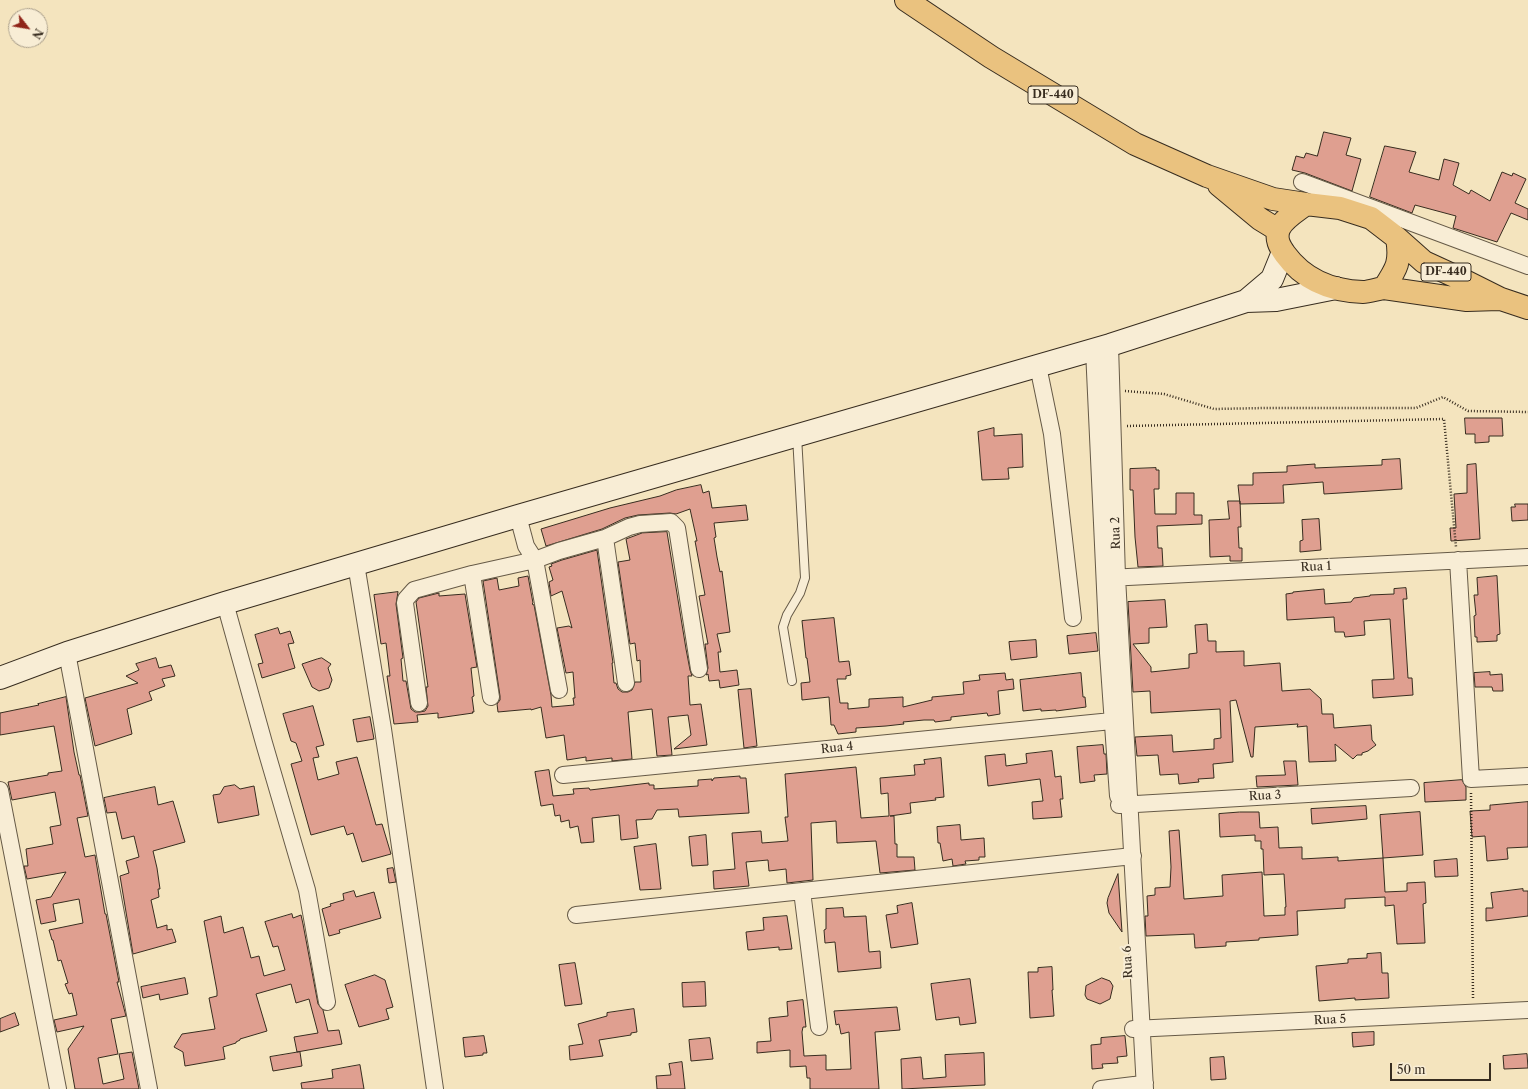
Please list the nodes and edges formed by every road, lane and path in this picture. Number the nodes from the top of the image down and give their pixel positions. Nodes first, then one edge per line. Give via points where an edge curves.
1 (906, 0) edge
2 (1207, 176) junction
3 (1302, 182) dead end
4 (1306, 204) junction
5 (1278, 230) junction
6 (1397, 238) junction
7 (1283, 252) junction
8 (1528, 266) edge
9 (1336, 288) junction
10 (1384, 288) junction
11 (1501, 299) junction
12 (1246, 301) junction
13 (1528, 308) edge
14 (1102, 348) junction
15 (1038, 366) junction
16 (1111, 390) junction
17 (1528, 412) edge
18 (1112, 426) junction
19 (797, 436) junction
20 (1106, 457) junction
21 (518, 516) junction
22 (605, 538) junction
23 (1528, 557) edge
24 (535, 560) junction
25 (1458, 560) junction
26 (356, 564) junction
27 (472, 574) junction
28 (1111, 577) junction
29 (225, 603) junction
30 (1073, 618) dead end
31 (67, 653) junction
32 (699, 669) dead end
33 (0, 678) edge
34 (792, 681) dead end
35 (626, 683) dead end
36 (559, 690) dead end
37 (491, 697) dead end
38 (419, 704) dead end
39 (1119, 721) junction
40 (563, 775) dead end
41 (1528, 776) edge
42 (1471, 779) junction
43 (1412, 788) dead end
44 (0, 790) edge
45 (1124, 805) junction
46 (1127, 857) junction
47 (802, 891) junction
48 (576, 915) dead end
49 (327, 1002) dead end
50 (1528, 1010) edge
51 (1474, 1013) junction
52 (819, 1027) dead end
53 (1138, 1029) junction
54 (1140, 1086) edge
55 (58, 1089) edge
56 (149, 1089) edge
57 (435, 1089) edge
58 (1101, 1089) edge

1 - 2 main road, DF-440 via 991,57 1135,144
2 - 4 main road, DF-440 via 1273,199
2 - 5 main road, DF-440 via 1260,219
3 - 8 street
4 - 5 main road
4 - 6 main road via 1340,208 1372,218
5 - 7 main road via 1278,245
6 - 10 main road via 1400,255 1394,272
6 - 11 main road, DF-440 via 1424,262
7 - 9 main road via 1308,278
7 - 12 street via 1272,279
9 - 10 main road via 1364,292
9 - 12 street via 1276,300
10 - 11 main road, DF-440 via 1467,300
11 - 13 main road, DF-440
12 - 14 street
14 - 15 street
14 - 16 street, Rua 2
14 - 20 street, Rua 2
15 - 19 street
15 - 30 street via 1052,434
16 - 17 path via 1164,394 1214,409 1416,408 1443,397 1468,411
16 - 18 street, Rua 2
18 - 20 street, Rua 2
18 - 25 path via 1444,419
19 - 21 street
19 - 34 lane via 805,578 783,627
20 - 28 street, Rua 2
21 - 24 street via 526,546
21 - 26 street
22 - 24 street
22 - 32 street via 640,524 670,522 676,528
22 - 35 street
23 - 25 street, Rua 1
24 - 27 street
24 - 36 street
25 - 28 street, Rua 1
25 - 42 street
26 - 29 street
26 - 57 street
27 - 37 street
27 - 38 street via 414,590 406,599
28 - 39 street, Rua 2
29 - 31 street
29 - 49 street via 307,890
31 - 33 street
31 - 56 street
39 - 40 street, Rua 4
39 - 45 street
41 - 42 street
42 - 51 path
43 - 45 street, Rua 3
44 - 55 street
45 - 46 street, Rua 6
46 - 47 street
46 - 53 street, Rua 6
47 - 48 street
47 - 52 street
50 - 51 street, Rua 5
51 - 53 street, Rua 5
53 - 54 street, Rua 6
54 - 58 street, Rua 6

